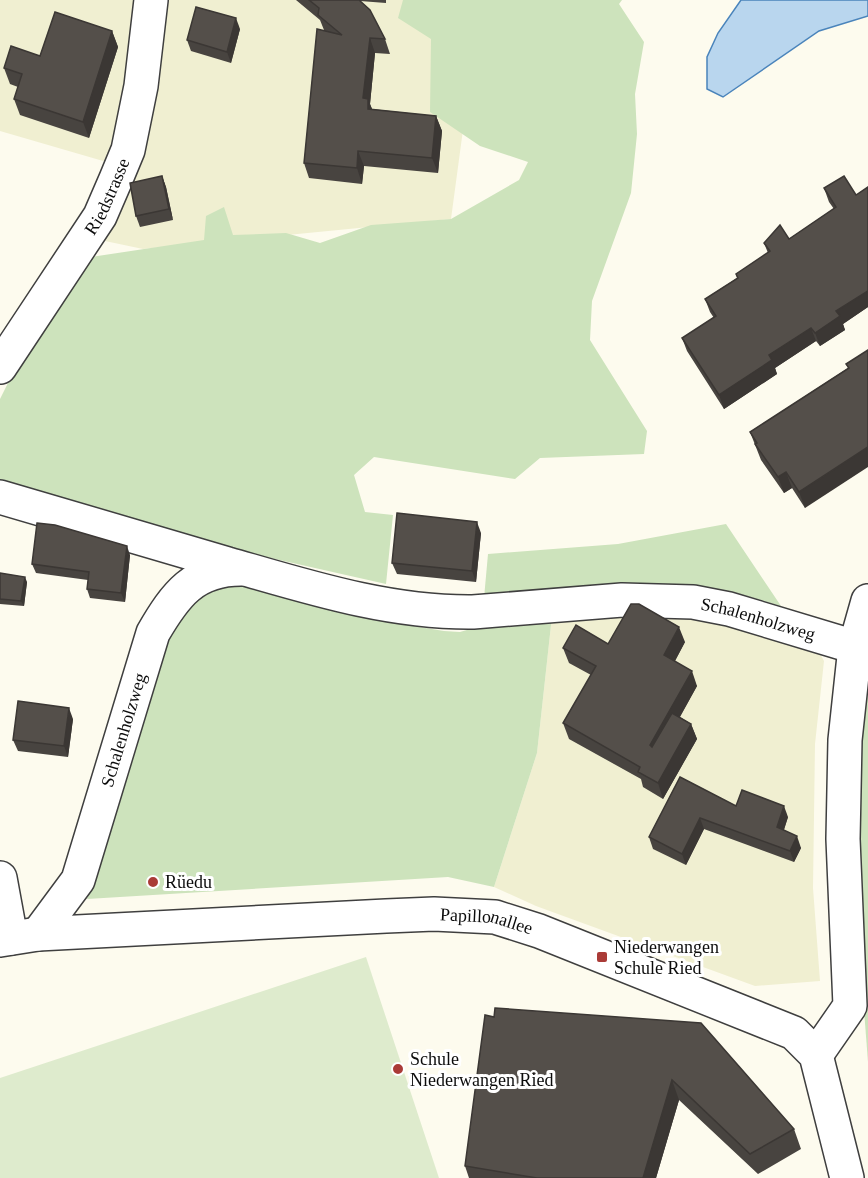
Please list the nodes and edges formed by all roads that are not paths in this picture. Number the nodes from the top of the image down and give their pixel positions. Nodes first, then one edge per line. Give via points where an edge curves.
1 (151, 0) edge
2 (0, 367) edge
3 (0, 497) edge
4 (246, 569) junction
5 (868, 601) edge
6 (855, 647) junction
7 (0, 878) edge
8 (16, 937) edge
9 (816, 1055) junction
10 (847, 1178) edge

1 - 2 street, Riedstrasse via 141,86 128,150 100,216
3 - 4 street, Schalenholzweg
4 - 6 street, Schalenholzweg via 370,602 452,612 622,600 693,602
4 - 8 street, Schalenholzweg via 202,576 180,592 166,610 153,633 78,880
5 - 6 street
6 - 9 street via 845,740 843,817 850,1006
7 - 8 street
8 - 9 street, Papillonallee via 434,914 495,917 794,1033
9 - 10 street

